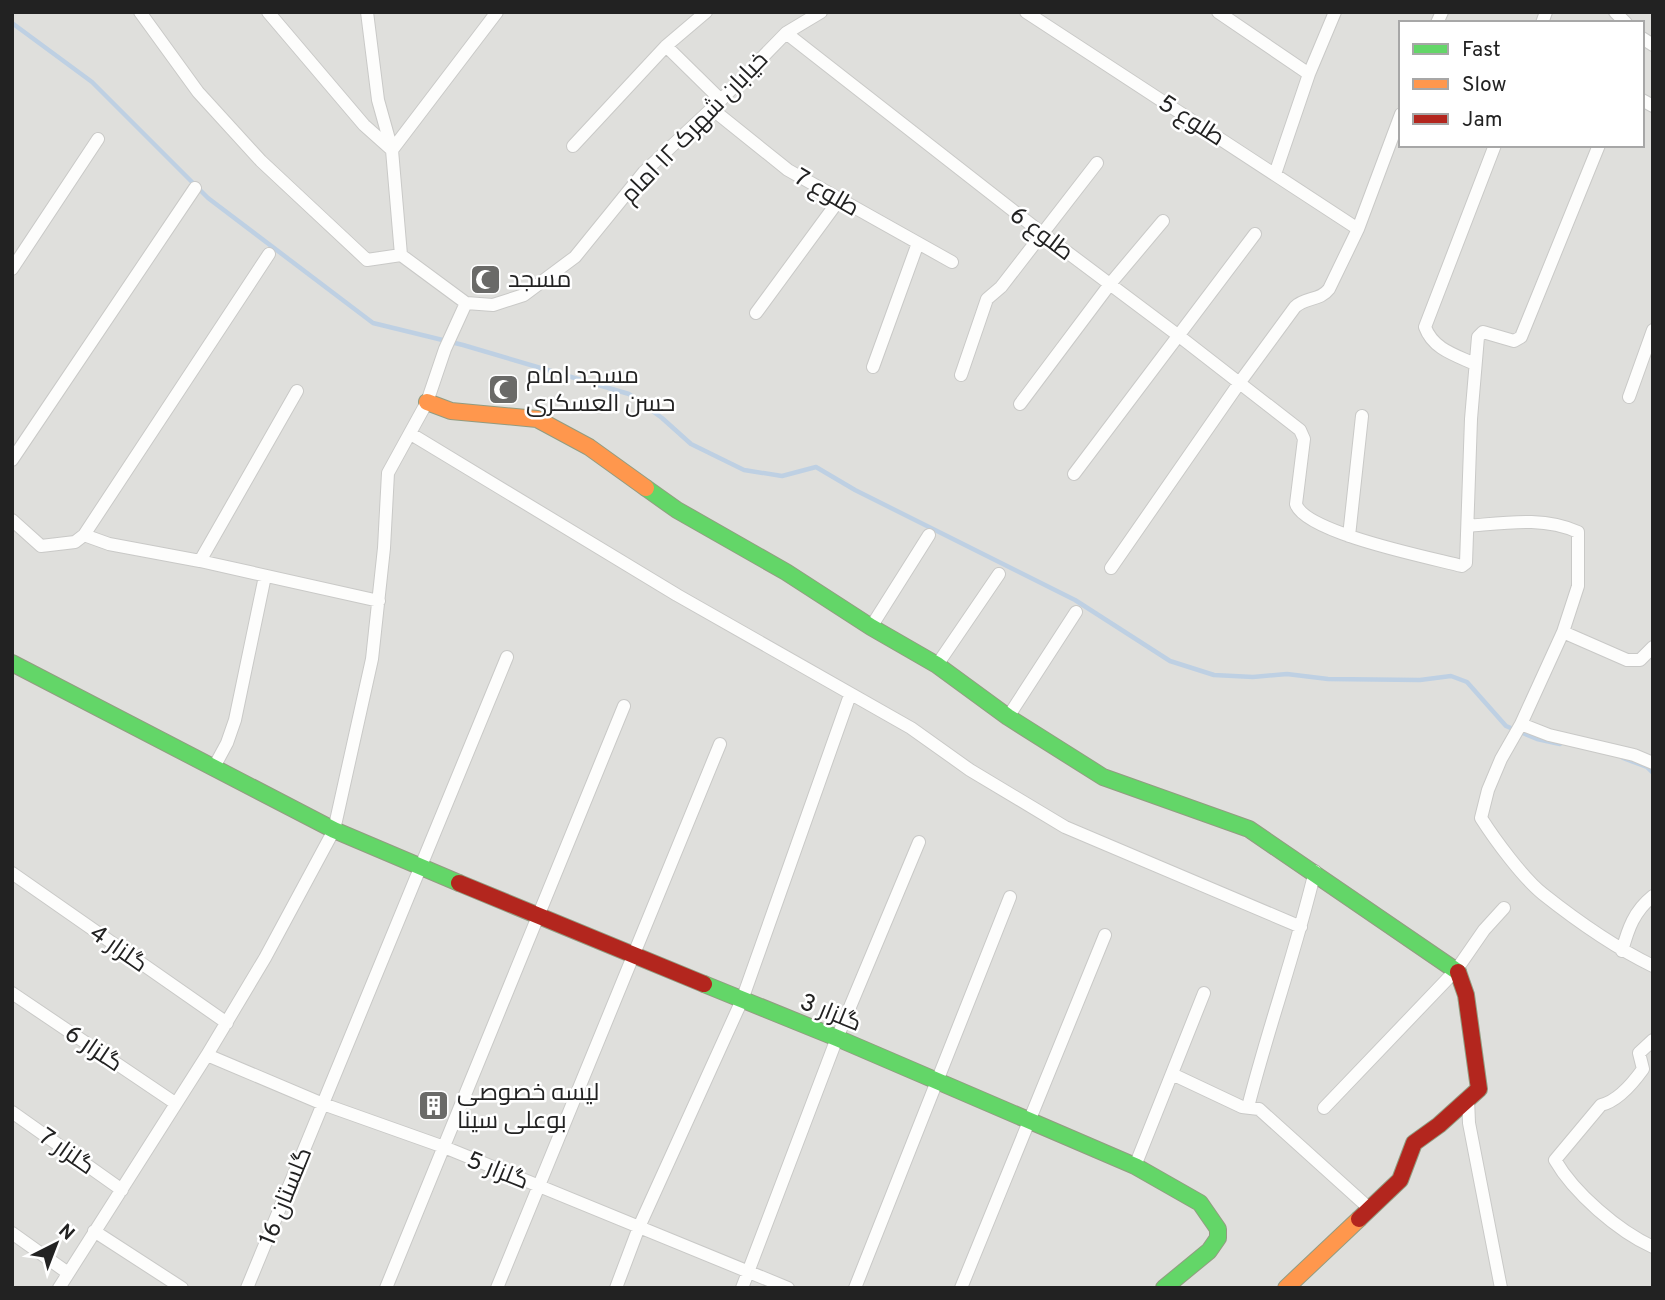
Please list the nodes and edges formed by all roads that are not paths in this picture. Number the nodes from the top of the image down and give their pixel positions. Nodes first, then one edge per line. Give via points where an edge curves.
1 (140, 12) edge
2 (268, 12) edge
3 (367, 12) edge
4 (497, 12) edge
5 (706, 12) edge
6 (1026, 12) edge
7 (1218, 12) edge
8 (1335, 12) edge
9 (816, 13) edge
10 (786, 33) junction
11 (666, 46) junction
12 (1309, 74) junction
13 (716, 104) junction
14 (1399, 119) edge
15 (98, 139) dead end
16 (573, 146) dead end
17 (1494, 147) edge
18 (1598, 147) edge
19 (392, 150) junction
20 (1097, 163) dead end
21 (1275, 174) junction
22 (195, 188) dead end
23 (839, 200) junction
24 (1163, 220) dead end
25 (1358, 229) junction
26 (1043, 234) junction
27 (1255, 234) dead end
28 (918, 243) junction
29 (269, 254) dead end
30 (401, 255) junction
31 (952, 262) dead end
32 (12, 269) edge
33 (1110, 284) junction
34 (466, 303) junction
35 (756, 313) dead end
36 (1653, 332) edge
37 (1179, 336) junction
38 (1475, 364) junction
39 (873, 367) dead end
40 (961, 375) dead end
41 (1240, 382) junction
42 (298, 391) dead end
43 (1629, 397) dead end
44 (427, 402) junction
45 (1020, 404) dead end
46 (1362, 416) dead end
47 (411, 435) junction
48 (12, 460) edge
49 (1074, 474) dead end
50 (12, 520) edge
51 (1468, 526) junction
52 (85, 535) junction
53 (929, 535) dead end
54 (1349, 536) junction
55 (200, 561) junction
56 (1111, 568) dead end
57 (999, 574) dead end
58 (265, 576) junction
59 (379, 601) junction
60 (1076, 612) dead end
61 (871, 627) junction
62 (1563, 632) junction
63 (1653, 647) edge
64 (507, 657) dead end
65 (12, 663) edge
66 (937, 665) junction
67 (850, 695) junction
68 (624, 706) dead end
69 (1008, 717) junction
70 (1521, 724) junction
71 (720, 744) dead end
72 (1653, 763) edge
73 (213, 769) junction
74 (334, 830) junction
75 (919, 842) dead end
76 (420, 868) junction
77 (1315, 871) junction
78 (12, 873) edge
79 (1653, 896) edge
80 (1010, 897) dead end
81 (1504, 908) dead end
82 (539, 917) junction
83 (1301, 927) junction
84 (1105, 934) dead end
85 (1622, 951) junction
86 (633, 956) junction
87 (1653, 966) edge
88 (1457, 970) junction
89 (12, 993) edge
90 (1204, 993) dead end
91 (742, 1000) junction
92 (227, 1023) junction
93 (837, 1038) junction
94 (1653, 1040) edge
95 (207, 1055) junction
96 (1172, 1074) junction
97 (937, 1082) junction
98 (1468, 1098) junction
99 (175, 1103) junction
100 (323, 1104) junction
101 (1248, 1107) junction
102 (1324, 1108) dead end
103 (12, 1112) edge
104 (1029, 1122) junction
105 (444, 1147) junction
106 (1135, 1166) junction
107 (538, 1186) junction
108 (122, 1190) junction
109 (1370, 1209) junction
110 (639, 1227) junction
111 (94, 1231) junction
112 (12, 1233) edge
113 (1653, 1247) edge
114 (749, 1271) junction
115 (68, 1273) junction
116 (59, 1288) edge
117 (182, 1288) edge
118 (247, 1288) edge
119 (387, 1288) edge
120 (497, 1288) edge
121 (616, 1288) edge
122 (742, 1288) edge
123 (788, 1288) edge
124 (855, 1288) edge
125 (961, 1288) edge
126 (1164, 1288) edge
127 (1286, 1288) edge
128 (1502, 1288) edge

1 - 30 street via 198,92 261,161 367,260
2 - 19 street via 364,125
3 - 19 street via 378,100
4 - 19 street
5 - 11 street
6 - 21 street, طلوع 5
7 - 12 street
8 - 12 street
9 - 10 street, خیابان شهرک ۱۲ امام
10 - 13 street, خیابان شهرک ۱۲ امام
10 - 26 street, طلوع 6
11 - 13 street, طلوع 7
11 - 16 street
12 - 21 street
13 - 23 street, طلوع 7 via 788,170
13 - 34 street, خیابان شهرک ۱۲ امام via 644,172 575,257 524,295 493,305
14 - 25 street
15 - 32 street
17 - 38 street via 1425,327 1430,340
18 - 38 street via 1521,337 1514,341 1483,332
19 - 30 street
20 - 26 street
21 - 25 street, طلوع 5
22 - 48 street
23 - 28 street, طلوع 7
23 - 35 street
24 - 33 street
25 - 41 street via 1329,289 1323,296 1301,301
26 - 33 street, طلوع 6
26 - 40 street via 987,299
27 - 37 street
28 - 31 street, طلوع 7
28 - 39 street
29 - 52 street
30 - 34 street
33 - 37 street, طلوع 6
33 - 45 street
34 - 44 street
36 - 43 street
37 - 41 street, طلوع 6
37 - 49 street
38 - 51 street
41 - 54 street, طلوع 6 via 1300,430 1304,439 1297,509 1323,527
41 - 56 street
42 - 55 street
44 - 47 street
44 - 61 street via 451,411 537,419 589,446 677,510
46 - 54 street
47 - 59 street via 388,473
47 - 67 street
50 - 52 street via 41,546 75,542
51 - 54 street via 1466,563 1462,566
51 - 62 street via 1559,524 1577,532 1578,586
52 - 55 street
53 - 61 street
55 - 58 street
57 - 66 street
58 - 59 street
58 - 73 street via 235,720
59 - 74 street via 372,659
60 - 69 street
61 - 66 street
62 - 63 street via 1627,660 1640,660
62 - 70 street
64 - 76 street, گلستان 16
65 - 73 street, گلزار 3
66 - 69 street
67 - 83 street via 911,728 1065,827
67 - 91 street
68 - 82 street
69 - 77 street via 1103,777 1249,829
70 - 72 street
70 - 85 street via 1488,790 1481,818 1541,892
71 - 86 street
73 - 74 street, گلزار 3
74 - 76 street, گلزار 3
74 - 92 street
75 - 93 street
76 - 82 street, گلزار 3
76 - 100 street, گلستان 16
77 - 83 street
77 - 88 street
78 - 92 street, گلزار 4
79 - 85 street via 1629,927
80 - 97 street
81 - 88 street
82 - 86 street, گلزار 3
82 - 105 street
83 - 101 street
84 - 104 street
85 - 87 street
86 - 91 street, گلزار 3
86 - 107 street
88 - 98 street via 1466,995 1479,1089
88 - 102 street
89 - 99 street, گلزار 6
90 - 96 street
91 - 93 street, گلزار 3
91 - 110 street
92 - 95 street
93 - 97 street, گلزار 3
93 - 114 street
94 - 113 street via 1639,1053 1643,1069 1637,1077 1611,1103 1601,1105 1555,1160 1595,1207
95 - 99 street
95 - 100 street, گلزار 5
96 - 101 street
96 - 106 street
97 - 104 street, گلزار 3
97 - 124 street
98 - 109 street via 1414,1143 1400,1180
98 - 128 street
99 - 108 street
100 - 105 street, گلزار 5
100 - 118 street, گلستان 16
101 - 109 street via 1276,1121
103 - 108 street, گلزار 7
104 - 106 street, گلزار 3
104 - 125 street
105 - 107 street, گلزار 5
105 - 119 street
106 - 126 street, گلزار 3 via 1200,1203 1218,1229 1209,1251
107 - 110 street, گلزار 5
107 - 120 street
108 - 111 street
109 - 127 street
110 - 114 street, گلزار 5
110 - 121 street
111 - 115 street
111 - 117 street
112 - 115 street
114 - 122 street
114 - 123 street, گلزار 5
115 - 116 street

